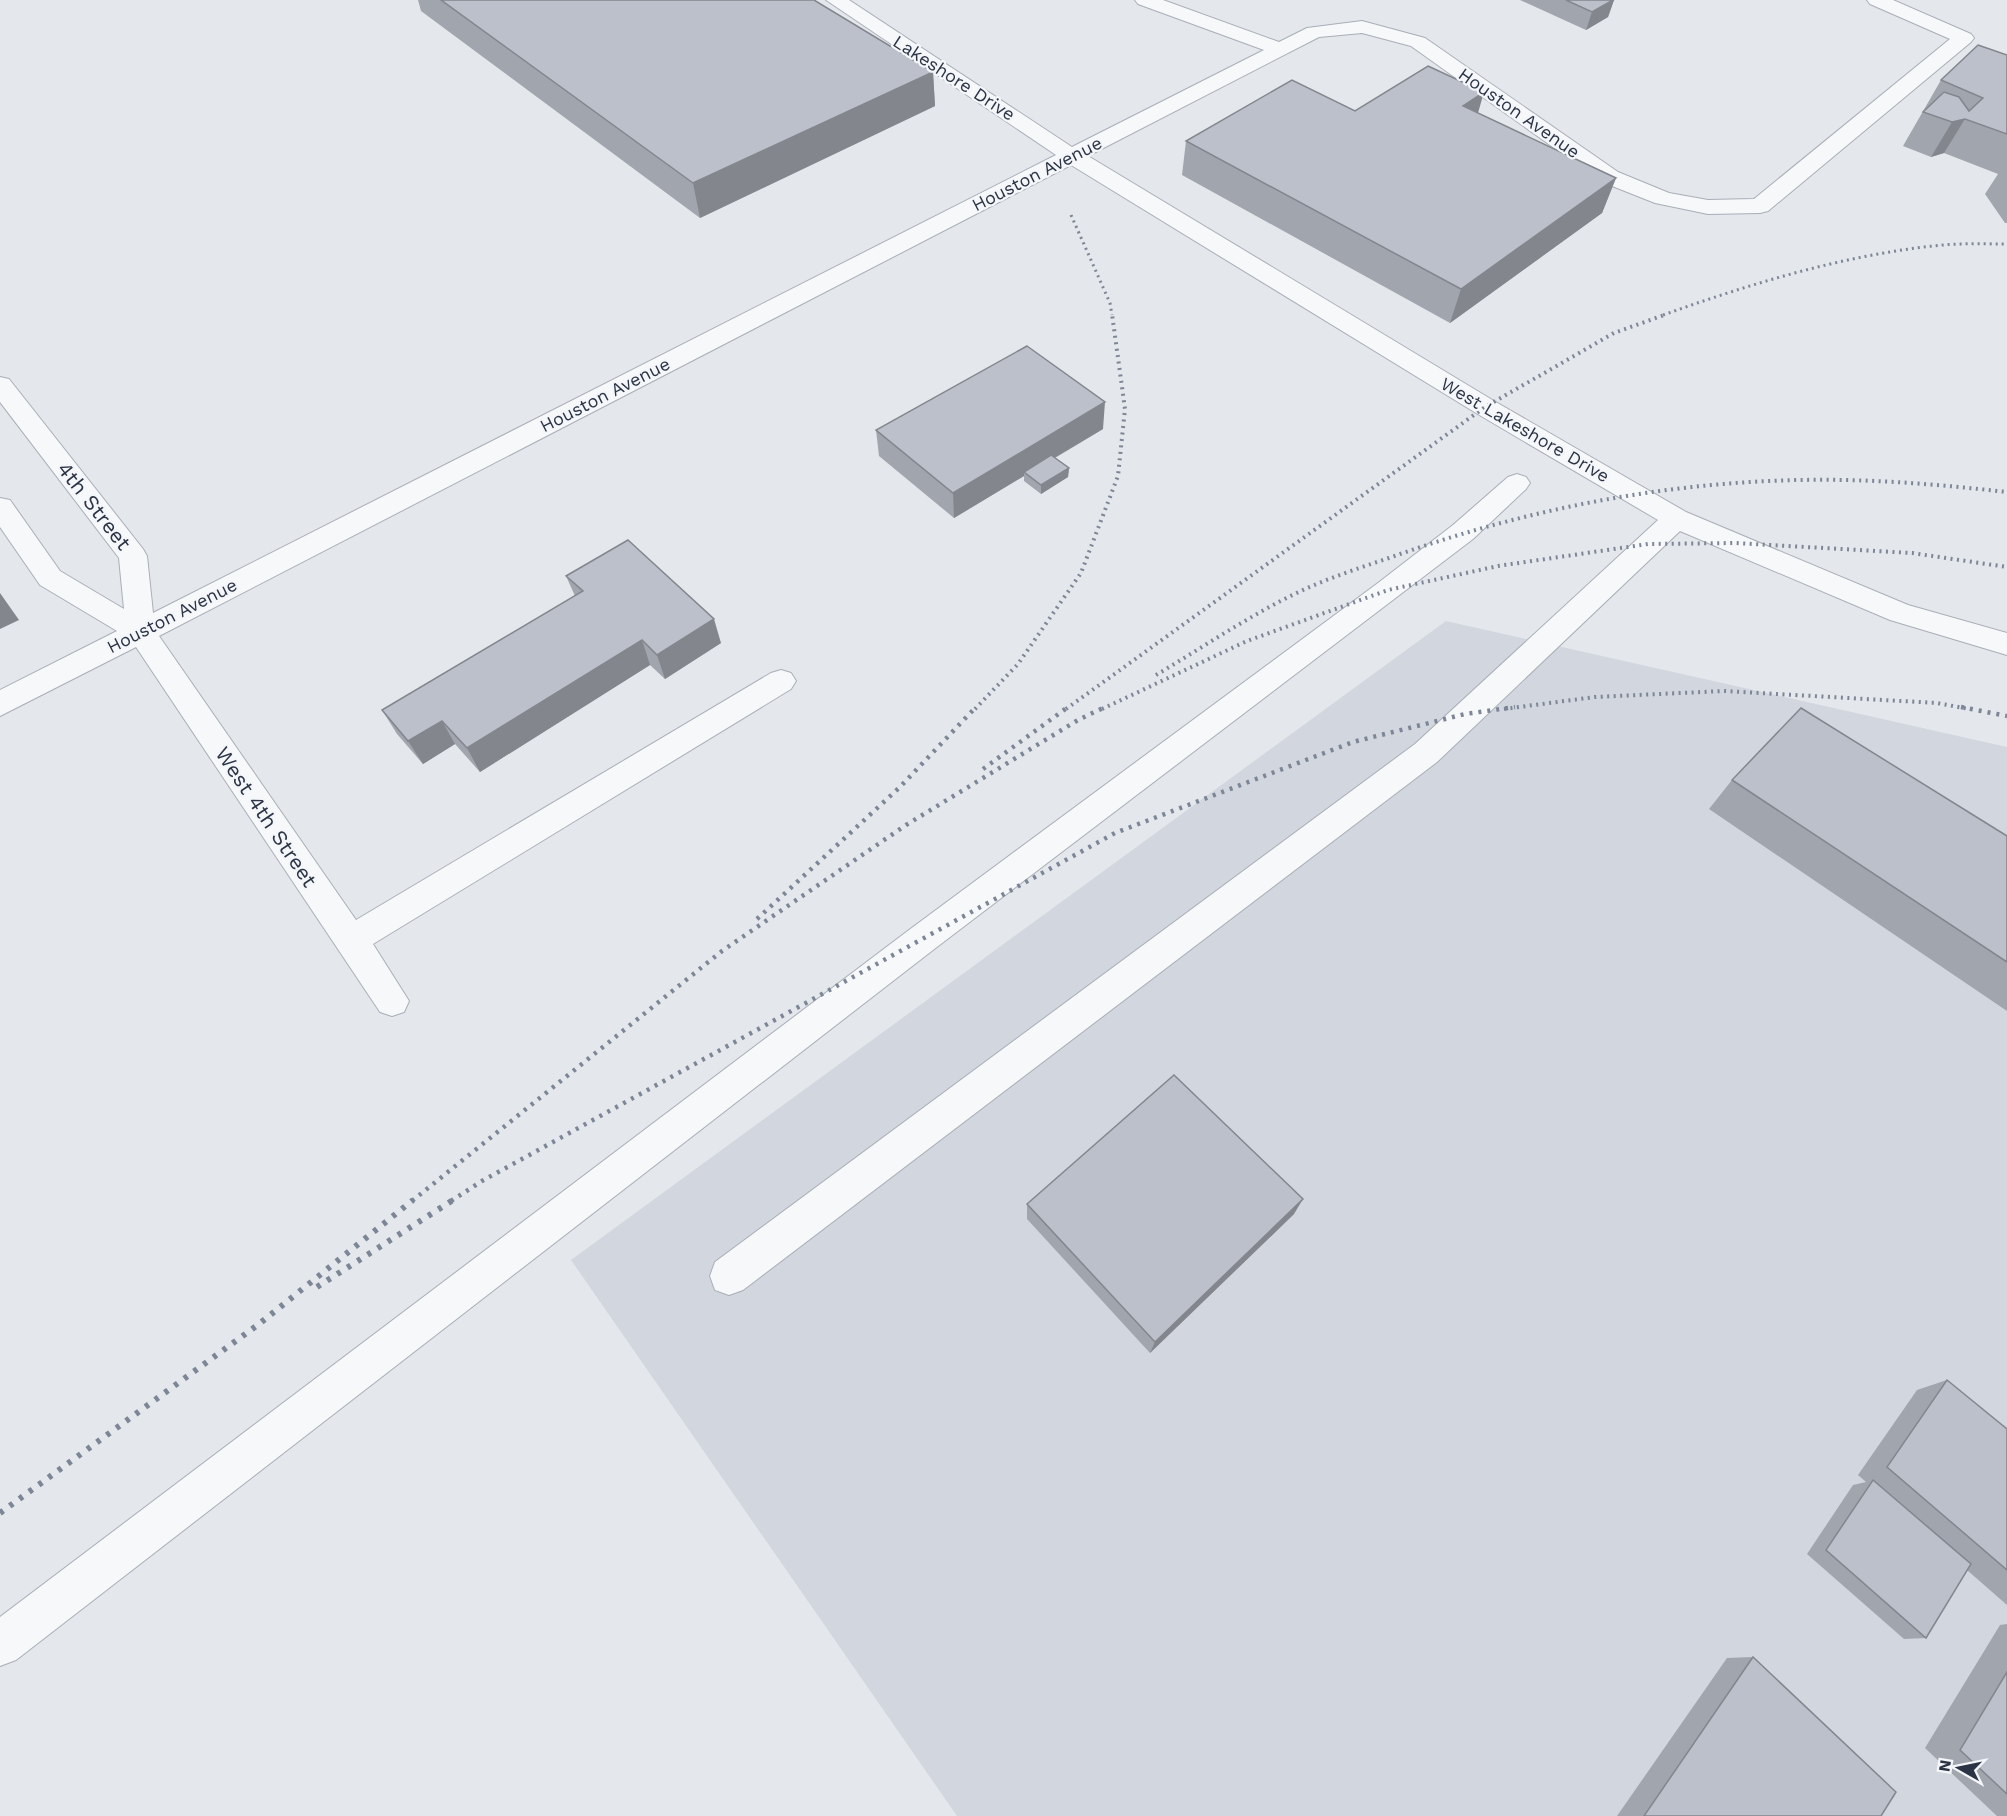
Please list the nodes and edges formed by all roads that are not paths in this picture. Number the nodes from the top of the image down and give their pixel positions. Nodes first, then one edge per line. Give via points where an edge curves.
1 (1145, 0) edge
2 (1877, 0) edge
3 (845, 2) edge
4 (1281, 49) junction
5 (1072, 156) junction
6 (0, 385) edge
7 (1517, 483) dead end
8 (0, 507) edge
9 (1676, 519) junction
10 (141, 632) junction
11 (2007, 644) edge
12 (781, 681) dead end
13 (0, 704) edge
14 (351, 940) junction
15 (392, 1001) dead end
16 (729, 1276) dead end
17 (0, 1644) edge

1 - 4 street
2 - 4 street, Houston Avenue via 1964,38 1760,206 1708,207 1663,198 1610,177 1418,42 1362,27 1314,32
3 - 5 street, Lakeshore Drive
4 - 5 street, Houston Avenue
5 - 9 street, West Lakeshore Drive
5 - 10 street, Houston Avenue
6 - 10 street, 4th Street via 133,556
7 - 17 street via 1463,532 1397,583 902,954
8 - 10 street via 50,578
9 - 11 street, West Lakeshore Drive via 1900,613
9 - 16 street via 1426,753
10 - 13 street, Houston Avenue
10 - 14 street, West 4th Street
12 - 14 street
14 - 15 street, West 4th Street

